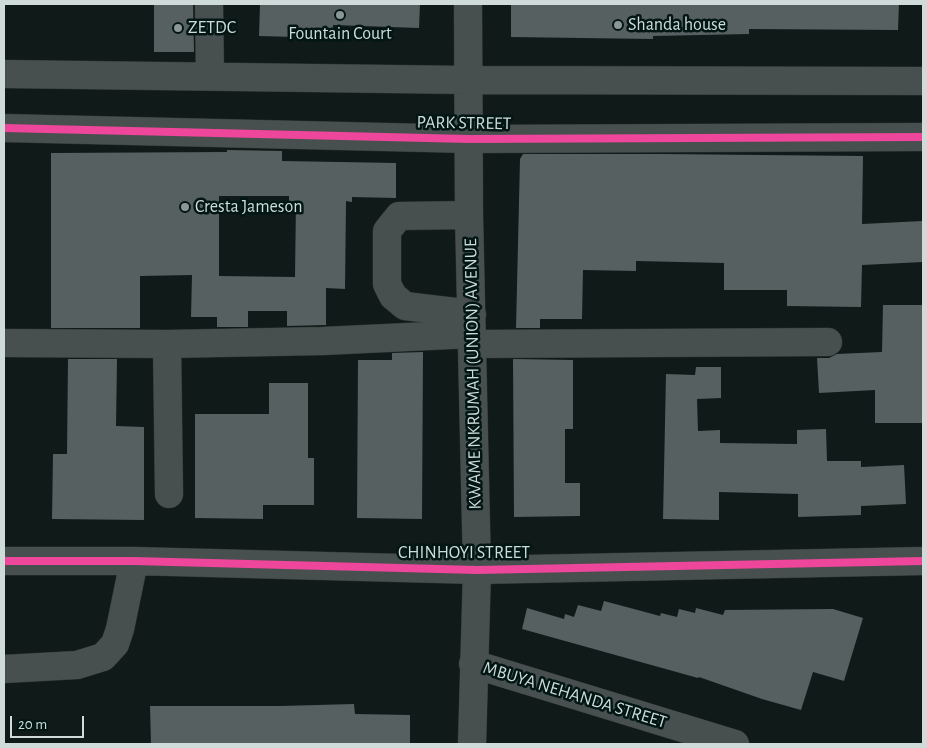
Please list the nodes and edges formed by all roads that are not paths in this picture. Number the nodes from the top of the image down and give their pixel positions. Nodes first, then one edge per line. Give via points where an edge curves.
1 (209, 4) edge
2 (468, 4) edge
3 (4, 74) edge
4 (210, 76) junction
5 (467, 80) junction
6 (923, 81) edge
7 (4, 128) edge
8 (923, 137) edge
9 (469, 139) junction
10 (469, 215) junction
11 (472, 331) junction
12 (828, 342) dead end
13 (4, 343) edge
14 (167, 344) junction
15 (169, 494) dead end
16 (134, 560) junction
17 (4, 561) edge
18 (923, 561) edge
19 (477, 570) junction
20 (473, 664) junction
21 (4, 669) edge
22 (472, 744) edge
23 (735, 744) edge

1 - 4 street
2 - 5 street, KWAME NKRUMAH (UNION) AVENUE
3 - 4 street
4 - 5 street
5 - 6 street
5 - 9 street, KWAME NKRUMAH (UNION) AVENUE
7 - 9 street, PARK STREET
8 - 9 street, PARK STREET
9 - 10 street, KWAME NKRUMAH (UNION) AVENUE
10 - 11 street, KWAME NKRUMAH (UNION) AVENUE
10 - 11 street via 399,216 387,231 387,284 393,296 405,306
11 - 12 street
11 - 14 street via 323,341
11 - 19 street, KWAME NKRUMAH (UNION) AVENUE
13 - 14 street
14 - 15 street
16 - 17 street, CHINHOYI STREET
16 - 19 street, CHINHOYI STREET
16 - 21 street via 120,629 115,644 103,657 77,665
18 - 19 street, CHINHOYI STREET
19 - 20 street, KWAME NKRUMAH (UNION) AVENUE
20 - 22 street, KWAME NKRUMAH (UNION) AVENUE
20 - 23 street, MBUYA NEHANDA STREET

